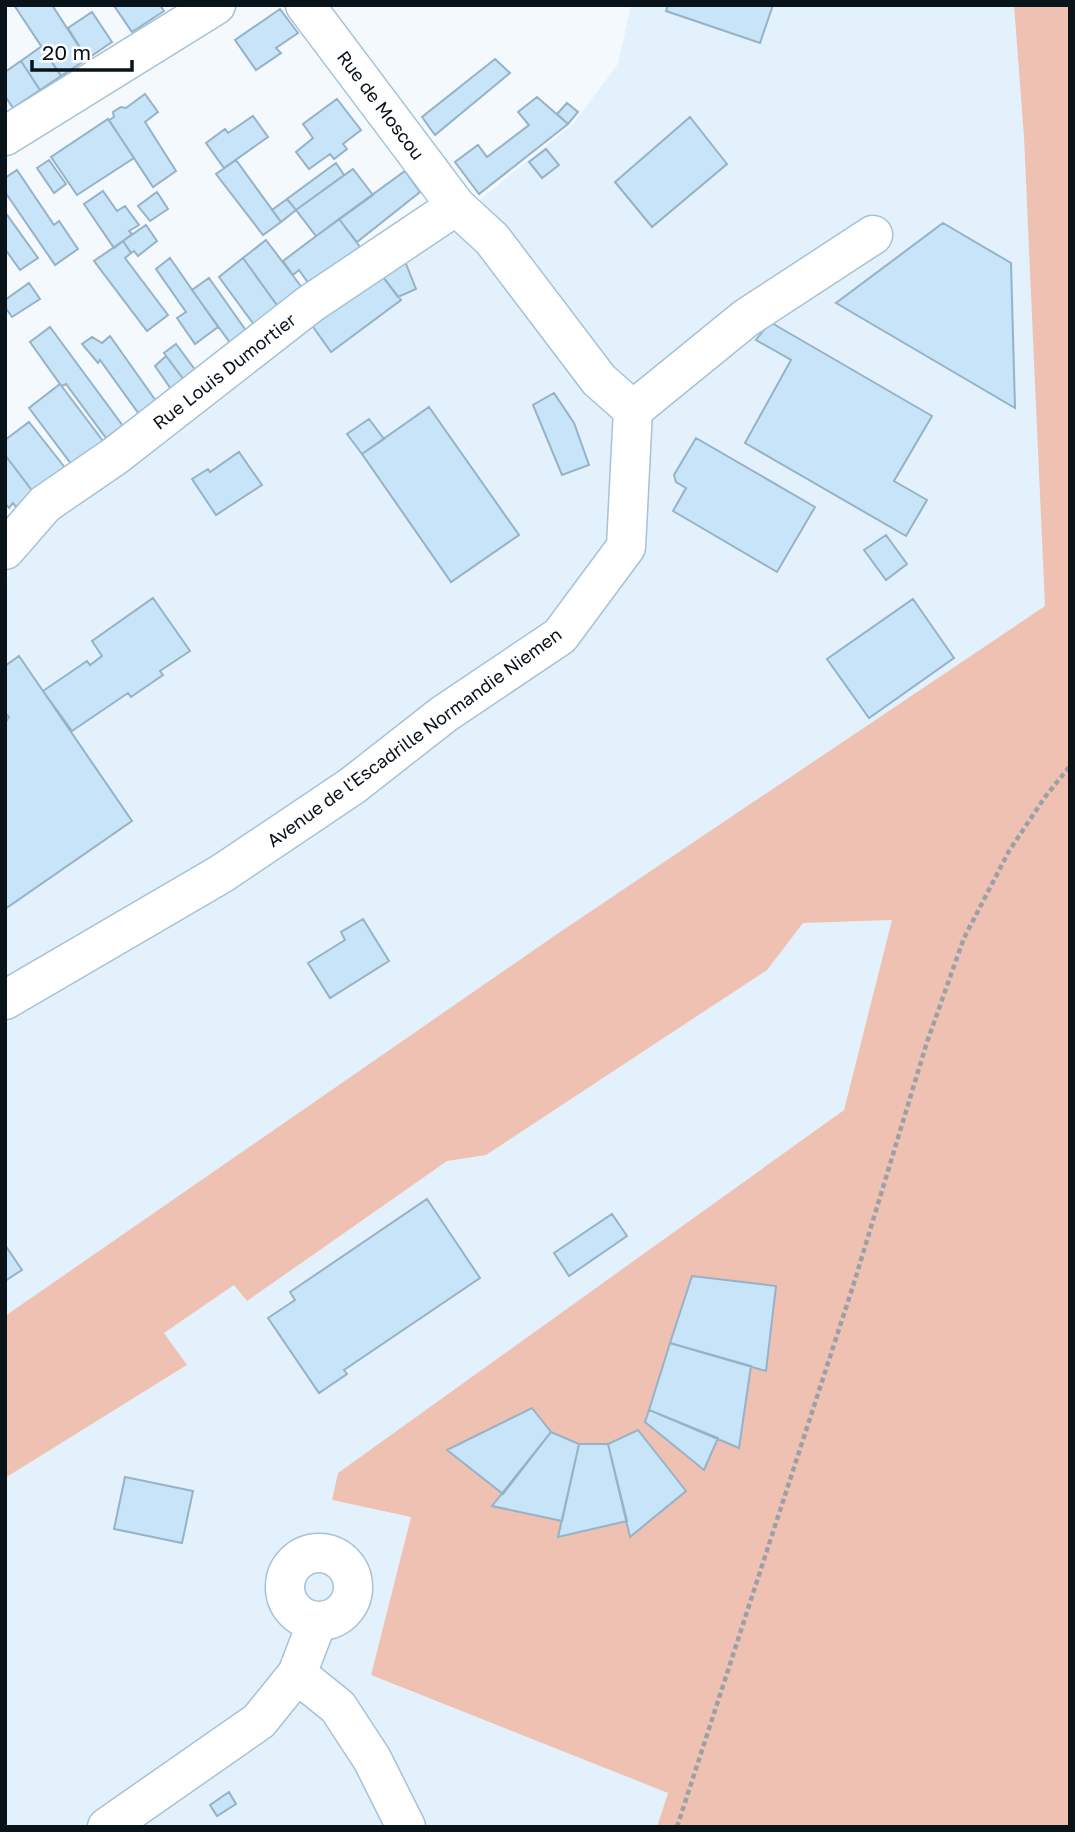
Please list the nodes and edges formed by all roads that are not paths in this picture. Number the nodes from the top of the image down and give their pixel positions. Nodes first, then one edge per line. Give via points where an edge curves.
1 (216, 5) edge
2 (304, 5) edge
3 (5, 136) edge
4 (456, 206) junction
5 (873, 235) dead end
6 (633, 410) junction
7 (5, 550) edge
8 (5, 1000) edge
9 (317, 1622) dead end
10 (297, 1674) junction
11 (107, 1827) edge
12 (406, 1827) edge

1 - 3 street
2 - 4 street, Rue de Moscou
4 - 6 street via 492,239 599,380
4 - 7 street, Rue Louis Dumortier via 310,304 45,504
5 - 6 street via 746,318
6 - 8 street, Avenue de l'Escadrille Normandie Niemen via 626,547 560,636 221,874
9 - 10 street
10 - 11 street via 259,1721
10 - 12 street via 338,1707 372,1759

